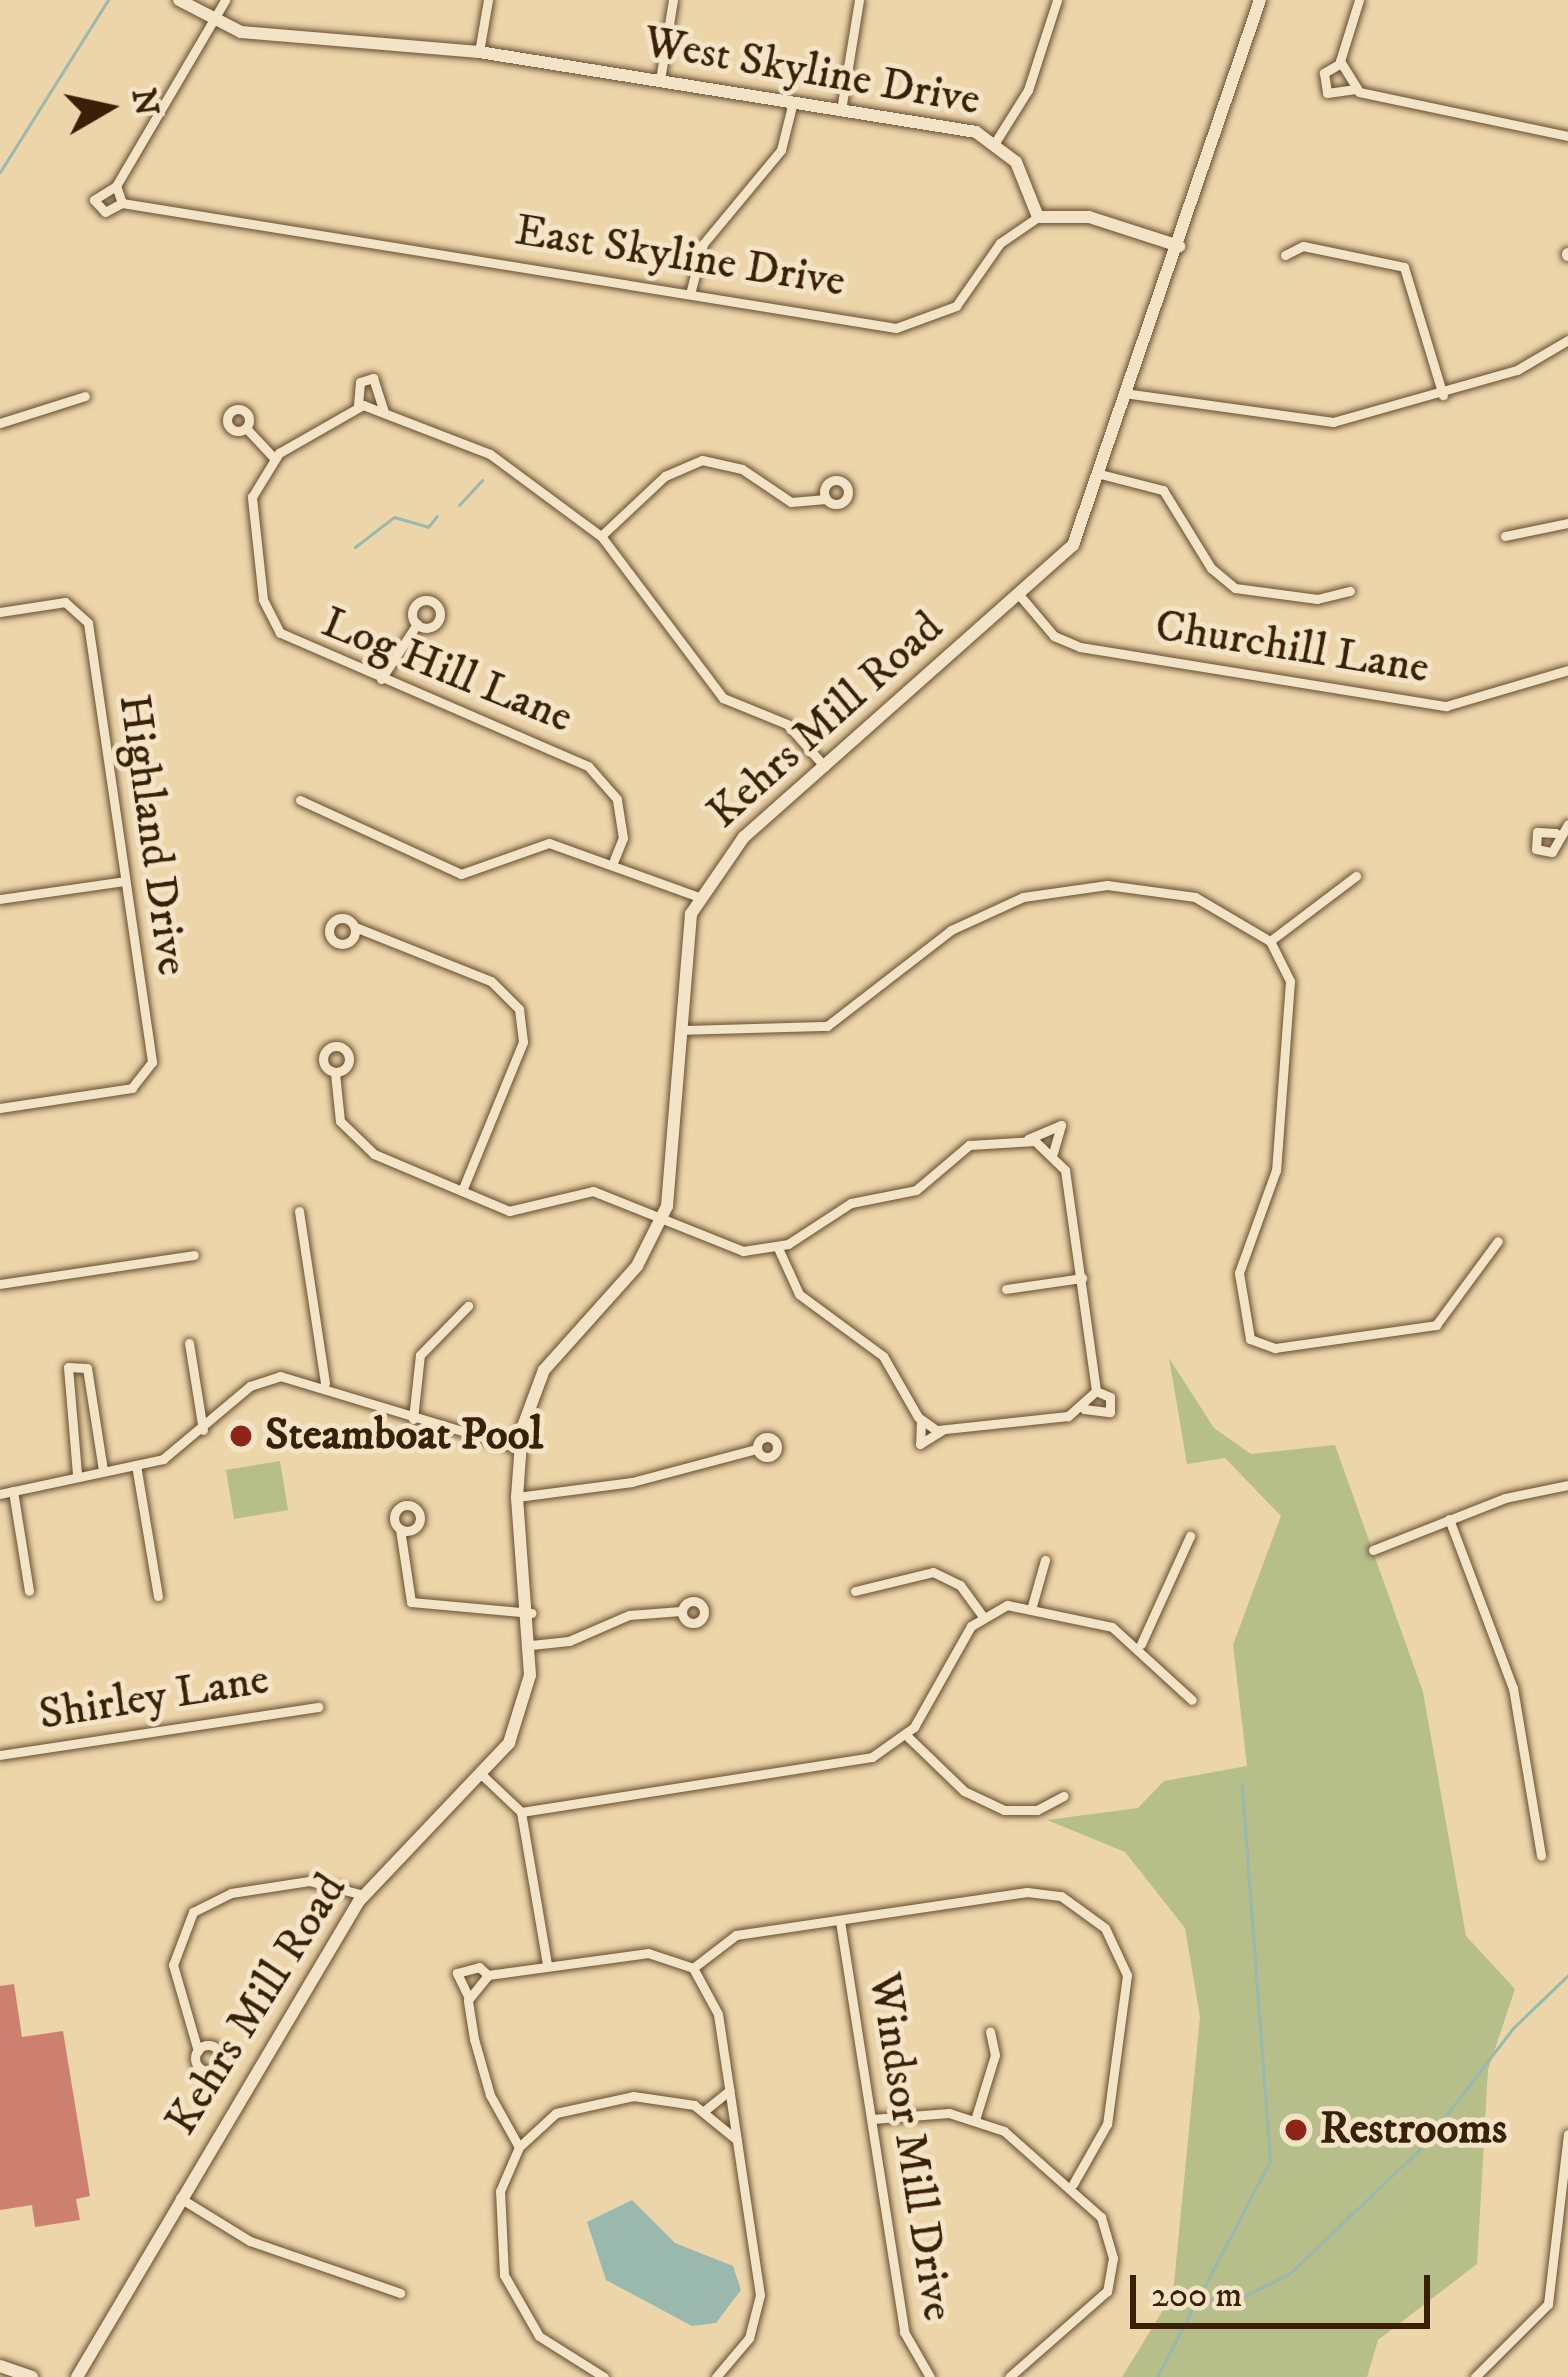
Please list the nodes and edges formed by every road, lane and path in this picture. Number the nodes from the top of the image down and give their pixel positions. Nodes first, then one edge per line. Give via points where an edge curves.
1 (179, 0) edge
2 (224, 0) edge
3 (488, 0) edge
4 (673, 0) edge
5 (859, 0) edge
6 (1058, 0) edge
7 (1260, 0) edge
8 (1359, 0) edge
9 (213, 20) junction
10 (479, 52) junction
11 (1341, 63) junction
12 (660, 80) junction
13 (1356, 89) junction
14 (793, 102) junction
15 (841, 110) junction
16 (1568, 136) edge
17 (996, 141) junction
18 (116, 186) junction
19 (122, 202) junction
20 (1038, 217) junction
21 (1179, 246) junction
22 (1285, 255) dead end
23 (690, 294) junction
24 (1568, 340) edge
25 (1131, 394) junction
26 (1443, 395) junction
27 (85, 396) dead end
28 (358, 405) junction
29 (384, 411) junction
30 (0, 423) edge
31 (247, 428) dead end
32 (273, 457) junction
33 (1104, 475) junction
34 (826, 499) dead end
35 (1568, 523) edge
36 (601, 536) junction
37 (1504, 536) dead end
38 (1350, 591) dead end
39 (1022, 597) junction
40 (0, 612) edge
41 (417, 625) dead end
42 (1568, 670) edge
43 (381, 679) junction
44 (825, 767) junction
45 (300, 800) dead end
46 (1568, 824) edge
47 (1556, 833) dead end
48 (614, 860) junction
49 (1357, 876) dead end
50 (125, 880) junction
51 (699, 897) junction
52 (0, 899) edge
53 (355, 927) dead end
54 (1270, 941) junction
55 (681, 1030) junction
56 (335, 1072) dead end
57 (0, 1108) edge
58 (1028, 1139) junction
59 (1053, 1153) junction
60 (462, 1191) junction
61 (298, 1211) dead end
62 (663, 1217) junction
63 (1498, 1241) dead end
64 (778, 1247) junction
65 (194, 1255) dead end
66 (1082, 1277) junction
67 (0, 1284) edge
68 (1006, 1289) dead end
69 (468, 1306) dead end
70 (189, 1343) dead end
71 (325, 1383) junction
72 (413, 1419) junction
73 (920, 1420) junction
74 (203, 1430) junction
75 (942, 1430) junction
76 (518, 1448) junction
77 (756, 1449) dead end
78 (136, 1465) junction
79 (104, 1470) junction
80 (77, 1474) junction
81 (1568, 1485) edge
82 (13, 1491) junction
83 (0, 1494) edge
84 (517, 1497) junction
85 (1449, 1519) junction
86 (400, 1529) dead end
87 (1190, 1536) dead end
88 (1373, 1550) dead end
89 (1045, 1560) dead end
90 (29, 1591) dead end
91 (855, 1591) dead end
92 (158, 1596) dead end
93 (1032, 1606) junction
94 (681, 1611) dead end
95 (531, 1613) junction
96 (982, 1615) junction
97 (1141, 1644) junction
98 (531, 1645) junction
99 (1192, 1700) dead end
100 (318, 1707) dead end
101 (906, 1735) junction
102 (0, 1755) edge
103 (482, 1774) junction
104 (1063, 1796) dead end
105 (521, 1812) junction
106 (1540, 1856) dead end
107 (364, 1895) junction
108 (840, 1921) junction
109 (547, 1964) junction
110 (693, 1968) junction
111 (488, 1975) junction
112 (469, 1998) junction
113 (990, 2032) dead end
114 (198, 2050) dead end
115 (730, 2090) junction
116 (704, 2111) junction
117 (505, 2120) junction
118 (872, 2120) junction
119 (975, 2120) junction
120 (533, 2128) junction
121 (1568, 2134) edge
122 (737, 2140) junction
123 (519, 2147) junction
124 (1072, 2184) junction
125 (1564, 2197) edge
126 (181, 2198) junction
127 (400, 2293) dead end
128 (0, 2366) edge
129 (32, 2377) edge
130 (77, 2377) edge
131 (604, 2377) edge
132 (716, 2377) edge
133 (930, 2377) edge
134 (1009, 2377) edge
135 (1475, 2377) edge

1 - 9 street, West Skyline Drive
2 - 9 street
3 - 10 street
4 - 12 street
5 - 15 street
6 - 17 street via 1028,90
7 - 21 street, Kehrs Mill Road
8 - 11 street
9 - 10 street, West Skyline Drive via 241,32
9 - 18 street
10 - 12 street, West Skyline Drive
11 - 13 street
11 - 13 street via 1324,73 1327,93
12 - 14 street, West Skyline Drive
13 - 16 street
14 - 15 street, West Skyline Drive
14 - 23 street via 781,150 703,244
15 - 17 street, West Skyline Drive
17 - 20 street, West Skyline Drive via 1016,162
18 - 19 street
18 - 19 street via 94,200 105,212
19 - 23 street, East Skyline Drive
20 - 21 street via 1089,217
20 - 23 street, East Skyline Drive via 1000,243 956,306 928,322 896,328
21 - 25 street, Kehrs Mill Road
22 - 26 street via 1304,246 1404,267
24 - 26 street via 1535,363
25 - 26 street via 1333,422
25 - 33 street, Kehrs Mill Road
27 - 30 street
28 - 29 street
28 - 29 street via 360,382 373,378
28 - 32 street
29 - 36 street via 490,454
31 - 32 street
32 - 43 street, Log Hill Lane via 252,497 271,622 306,651
33 - 38 street via 1163,490 1210,568 1234,588 1317,599
33 - 39 street, Kehrs Mill Road via 1073,545
34 - 36 street via 791,502 742,469 702,460 664,476
35 - 37 street
36 - 44 street via 723,698 790,727
39 - 42 street, Churchill Lane via 1054,636 1080,647 1446,706
39 - 44 street, Kehrs Mill Road
40 - 50 street, Highland Drive via 75,605 88,623
41 - 43 street
43 - 48 street, Log Hill Lane via 602,775 622,818
44 - 51 street, Kehrs Mill Road via 744,837
45 - 48 street via 461,874 549,843
46 - 47 street
48 - 51 street
49 - 54 street
50 - 52 street
50 - 57 street, Highland Drive via 152,1062 146,1078 132,1088
51 - 55 street, Kehrs Mill Road via 683,949
53 - 60 street via 490,981 519,1009 523,1042
54 - 55 street via 1196,897 1068,887 980,913 827,1026
54 - 63 street via 1290,998 1276,1170 1239,1273 1246,1333 1275,1348 1436,1325
55 - 62 street, Kehrs Mill Road via 677,1168
56 - 60 street via 340,1120 357,1144
58 - 59 street
58 - 59 street via 1061,1125
58 - 64 street via 969,1145 916,1190 851,1203
59 - 66 street via 1065,1170
60 - 62 street via 516,1212 593,1191
61 - 71 street
62 - 64 street via 743,1250
62 - 76 street, Kehrs Mill Road via 638,1266 544,1370
64 - 73 street via 799,1294 883,1356
65 - 67 street
66 - 68 street
66 - 75 street via 1090,1400
69 - 72 street via 420,1355
70 - 74 street
71 - 72 street
71 - 74 street via 268,1378
72 - 76 street
73 - 75 street
73 - 75 street via 920,1444
74 - 78 street
76 - 84 street, Kehrs Mill Road
77 - 84 street via 632,1482
78 - 79 street
78 - 92 street
79 - 80 street
79 - 80 street via 87,1368 68,1367
80 - 82 street
81 - 85 street
82 - 83 street
82 - 90 street
84 - 95 street, Kehrs Mill Road
85 - 88 street
85 - 106 street via 1513,1688
86 - 95 street via 411,1602
87 - 97 street
89 - 93 street
91 - 96 street via 934,1572 960,1585
93 - 96 street
93 - 97 street
94 - 98 street via 629,1615 568,1641
95 - 98 street, Kehrs Mill Road
96 - 101 street
97 - 99 street
98 - 103 street, Kehrs Mill Road via 517,1728
100 - 102 street, Shirley Lane
101 - 104 street via 964,1791 1004,1810 1037,1810
101 - 105 street via 856,1762
103 - 105 street
103 - 107 street, Kehrs Mill Road
105 - 109 street
107 - 114 street via 309,1881 221,1895 193,1912 173,1965
107 - 126 street, Kehrs Mill Road
108 - 110 street via 736,1934
108 - 118 street, Windsor Mill Drive
108 - 124 street via 1027,1892 1061,1896 1106,1928 1127,1976 1125,2018 1107,2125
109 - 110 street via 648,1954
109 - 111 street
110 - 115 street via 718,2014
111 - 112 street
111 - 112 street via 479,1967 458,1973
112 - 117 street via 483,2077
113 - 119 street via 995,2055
115 - 116 street
115 - 122 street
116 - 120 street via 605,2098
116 - 122 street
117 - 120 street
117 - 123 street
118 - 119 street via 931,2112
118 - 133 street, Windsor Mill Drive via 904,2332
119 - 124 street
120 - 123 street
121 - 125 street
122 - 132 street via 759,2307 743,2348
123 - 131 street via 500,2191 509,2290 539,2336
124 - 134 street via 1101,2218 1114,2274 1098,2302
125 - 135 street via 1548,2304
126 - 127 street via 250,2241
126 - 130 street, Kehrs Mill Road
128 - 129 street

